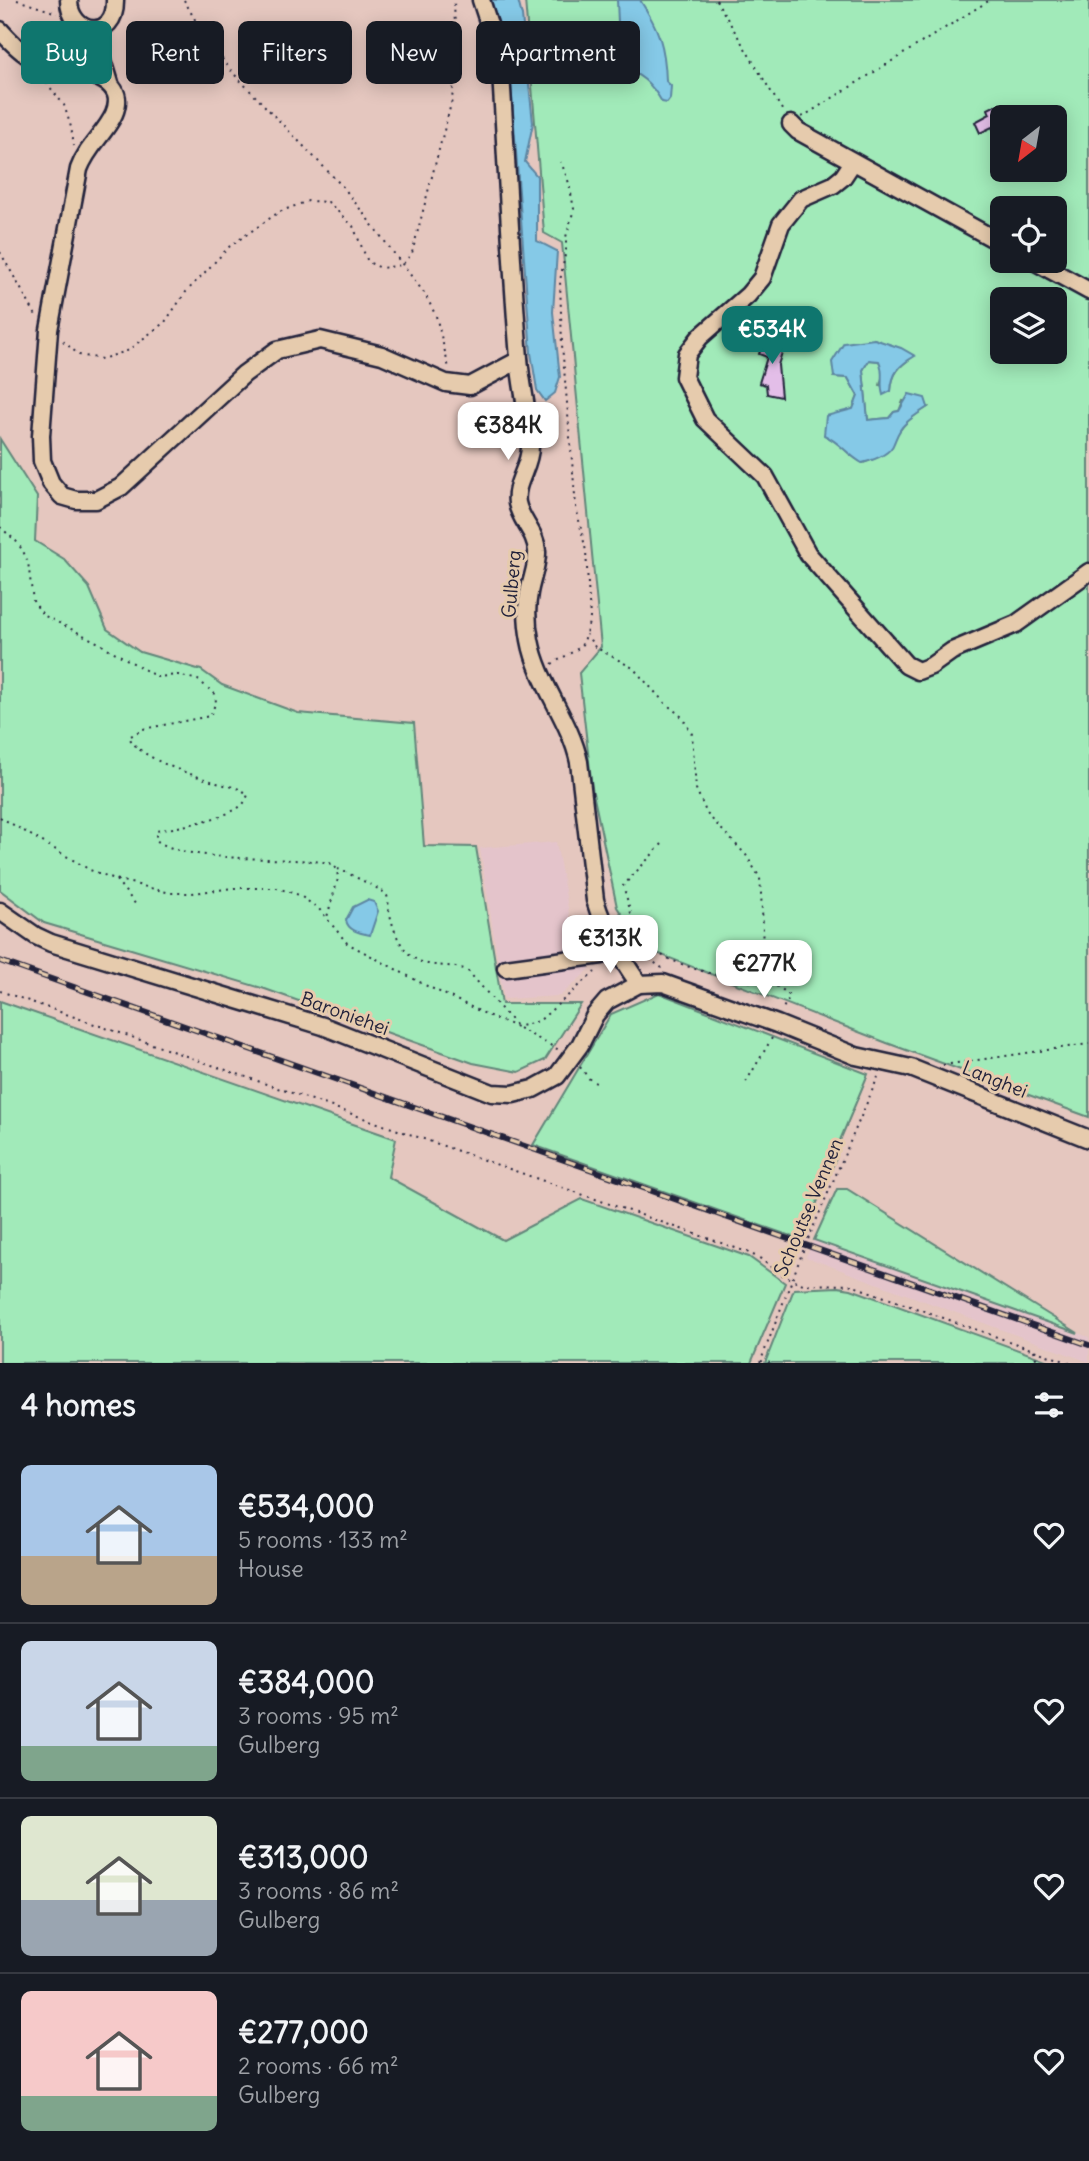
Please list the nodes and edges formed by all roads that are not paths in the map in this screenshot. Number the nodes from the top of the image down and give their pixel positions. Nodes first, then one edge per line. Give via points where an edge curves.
1 (69, 0) edge
2 (115, 0) edge
3 (481, 0) edge
4 (77, 21) edge
5 (111, 21) edge
6 (0, 30) edge
7 (21, 49) edge
8 (110, 84) edge
9 (791, 124) road end
10 (853, 162) junction
11 (990, 237) edge
12 (1056, 273) edge
13 (1089, 291) edge
14 (519, 360) junction
15 (1089, 572) edge
16 (0, 911) edge
17 (609, 950) junction
18 (506, 968) dead end
19 (639, 984) junction
20 (1089, 1139) edge

1 - 4 street
2 - 5 street
3 - 14 street, Gulberg via 501,73
6 - 7 street
8 - 14 street via 116,97 114,113 79,169 49,330 41,436 43,461 62,496 96,500 121,487 244,374 277,350 320,340 382,355 446,383 470,386
9 - 10 street
10 - 11 street
10 - 15 street via 833,186 801,199 781,224 762,278 687,354 684,377 705,419 765,476 808,554 906,666 918,671 1016,624
12 - 13 street
14 - 17 street, Gulberg via 530,448 517,502 538,553 527,618 540,674 575,741 595,900
16 - 19 street, Baroniehei via 51,943 323,1026 492,1093 533,1089 557,1076 607,1000
17 - 18 street
17 - 19 street, Gulberg
19 - 20 street, Langhei via 663,983 856,1056 911,1068

